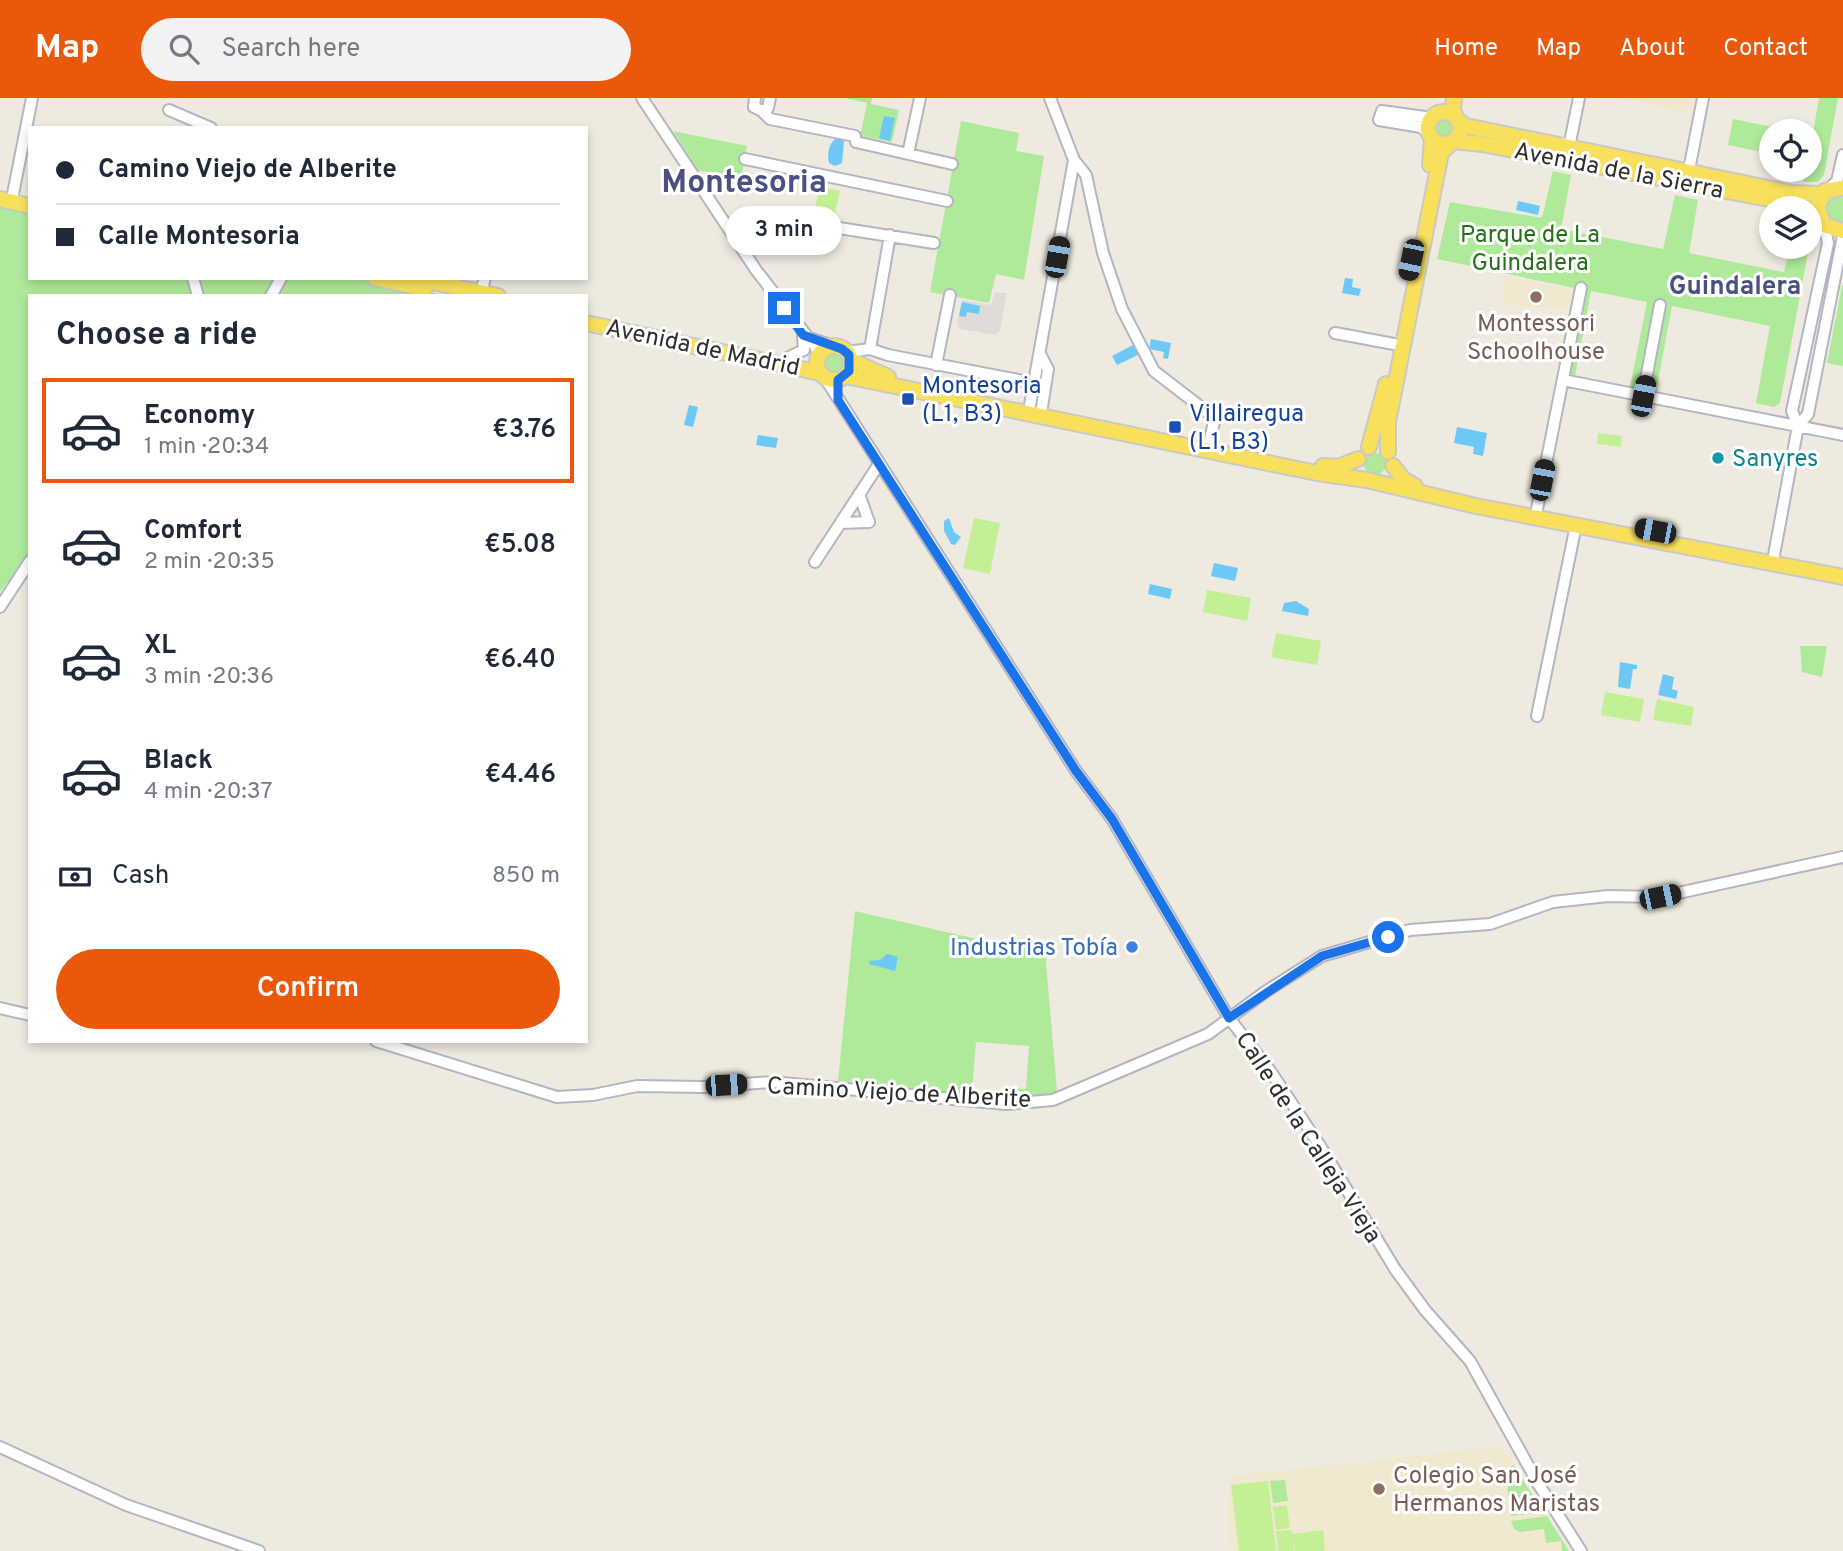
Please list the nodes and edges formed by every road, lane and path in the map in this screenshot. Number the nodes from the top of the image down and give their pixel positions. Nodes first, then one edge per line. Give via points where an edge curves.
1 (32, 98) edge
2 (642, 98) edge
3 (755, 98) edge
4 (771, 98) edge
5 (920, 98) edge
6 (1050, 98) edge
7 (1444, 98) edge
8 (1454, 98) edge
9 (1579, 98) edge
10 (1703, 98) edge
11 (169, 110) dead end
12 (762, 111) junction
13 (1434, 116) junction
14 (1458, 119) junction
15 (206, 126) edge
16 (1430, 136) junction
17 (1453, 142) junction
18 (1569, 147) junction
19 (908, 154) junction
20 (1843, 155) edge
21 (744, 159) dead end
22 (1074, 160) junction
23 (952, 164) dead end
24 (1689, 170) junction
25 (1831, 190) edge
26 (4, 195) edge
27 (1759, 197) edge
28 (28, 198) edge
29 (947, 201) dead end
30 (28, 205) edge
31 (1822, 223) joint
32 (839, 228) dead end
33 (1843, 233) edge
34 (890, 234) junction
35 (934, 243) dead end
36 (384, 280) edge
37 (434, 280) edge
38 (483, 285) edge
39 (1581, 288) dead end
40 (449, 294) edge
41 (950, 295) dead end
42 (1660, 305) dead end
43 (588, 314) edge
44 (588, 323) edge
45 (1335, 333) dead end
46 (803, 335) junction
47 (1394, 344) junction
48 (870, 349) junction
49 (1040, 354) junction
50 (789, 357) junction
51 (833, 364) junction
52 (936, 365) junction
53 (1563, 380) junction
54 (1034, 383) junction
55 (1643, 396) junction
56 (1036, 406) junction
57 (1798, 426) junction
58 (1843, 435) edge
59 (1209, 443) junction
60 (1370, 447) junction
61 (1358, 459) junction
62 (1390, 459) junction
63 (879, 464) junction
64 (1371, 481) junction
65 (859, 494) junction
66 (1536, 509) junction
67 (841, 523) junction
68 (1576, 525) junction
69 (1774, 555) junction
70 (815, 562) dead end
71 (28, 564) edge
72 (1843, 569) edge
73 (1843, 577) edge
74 (0, 607) edge
75 (1537, 716) dead end
76 (1843, 857) edge
77 (0, 1009) edge
78 (28, 1015) edge
79 (1229, 1018) junction
80 (382, 1043) edge
81 (0, 1447) edge
82 (259, 1551) edge
83 (1581, 1551) edge

1 - 26 street
2 - 46 street
3 - 12 street via 754,107
4 - 12 street
5 - 19 street
6 - 22 street
7 - 13 main road
8 - 14 main road
9 - 18 street
10 - 24 street
11 - 15 street
12 - 19 street via 770,119
13 - 14 main road via 1446,112
13 - 16 main road
13 - 16 street via 1381,116 1421,127
14 - 17 main road via 1460,133
14 - 18 main road, Avenida de la Sierra via 1466,126
16 - 17 main road via 1441,144
16 - 47 main road via 1433,151
17 - 27 main road, Avenida de la Sierra
17 - 62 main road via 1441,153 1418,263 1388,422
18 - 24 main road, Avenida de la Sierra
19 - 23 street
20 - 25 street
21 - 29 street
22 - 49 street
22 - 59 street via 1086,175 1103,253 1122,309 1153,371 1215,418
24 - 25 main road, Avenida de la Sierra via 1792,193
26 - 28 main road
26 - 30 main road
31 - 33 main road, Avenida de la Sierra
31 - 57 street via 1828,243 1792,411
32 - 34 street
33 - 57 street via 1808,414
34 - 35 street
34 - 48 street
36 - 40 main road
37 - 38 main road
39 - 53 street
41 - 52 street
42 - 55 street
43 - 50 main road, Avenida de Madrid
44 - 51 main road, Avenida de Madrid
45 - 47 street
46 - 50 street via 804,350
46 - 51 street
47 - 60 main road
48 - 51 street
48 - 52 street
49 - 54 street
49 - 56 street via 1048,369
50 - 51 main road, Avenida de Madrid
51 - 56 main road, Avenida de Madrid
51 - 63 street, Calle de la Calleja Vieja via 838,400
51 - 64 main road, Avenida de Madrid
52 - 54 street
53 - 55 street
53 - 66 street
54 - 56 street
55 - 57 street
56 - 59 main road, Avenida de Madrid
57 - 58 street
57 - 69 street
59 - 61 main road, Avenida de Madrid via 1332,467
60 - 61 main road
60 - 62 main road via 1380,447
61 - 64 main road via 1359,471
62 - 64 main road via 1385,479
62 - 66 main road via 1413,486
63 - 65 street
63 - 79 street, Calle de la Calleja Vieja via 1076,771 1112,819
64 - 68 main road, Avenida de Madrid
65 - 67 street
65 - 67 street via 869,522
66 - 69 main road
67 - 70 street
68 - 73 main road, Avenida de Madrid
68 - 75 street
69 - 72 main road
71 - 74 street
76 - 79 street, Camino Viejo de Alberite via 1660,897 1553,902 1490,924 1410,930 1322,956
77 - 78 street
79 - 80 street, Camino Viejo de Alberite via 1208,1034 1053,1100 1006,1104 772,1082 637,1086 557,1097
79 - 83 street, Calle de la Calleja Vieja via 1322,1149 1395,1269 1470,1361
81 - 82 street via 127,1505

